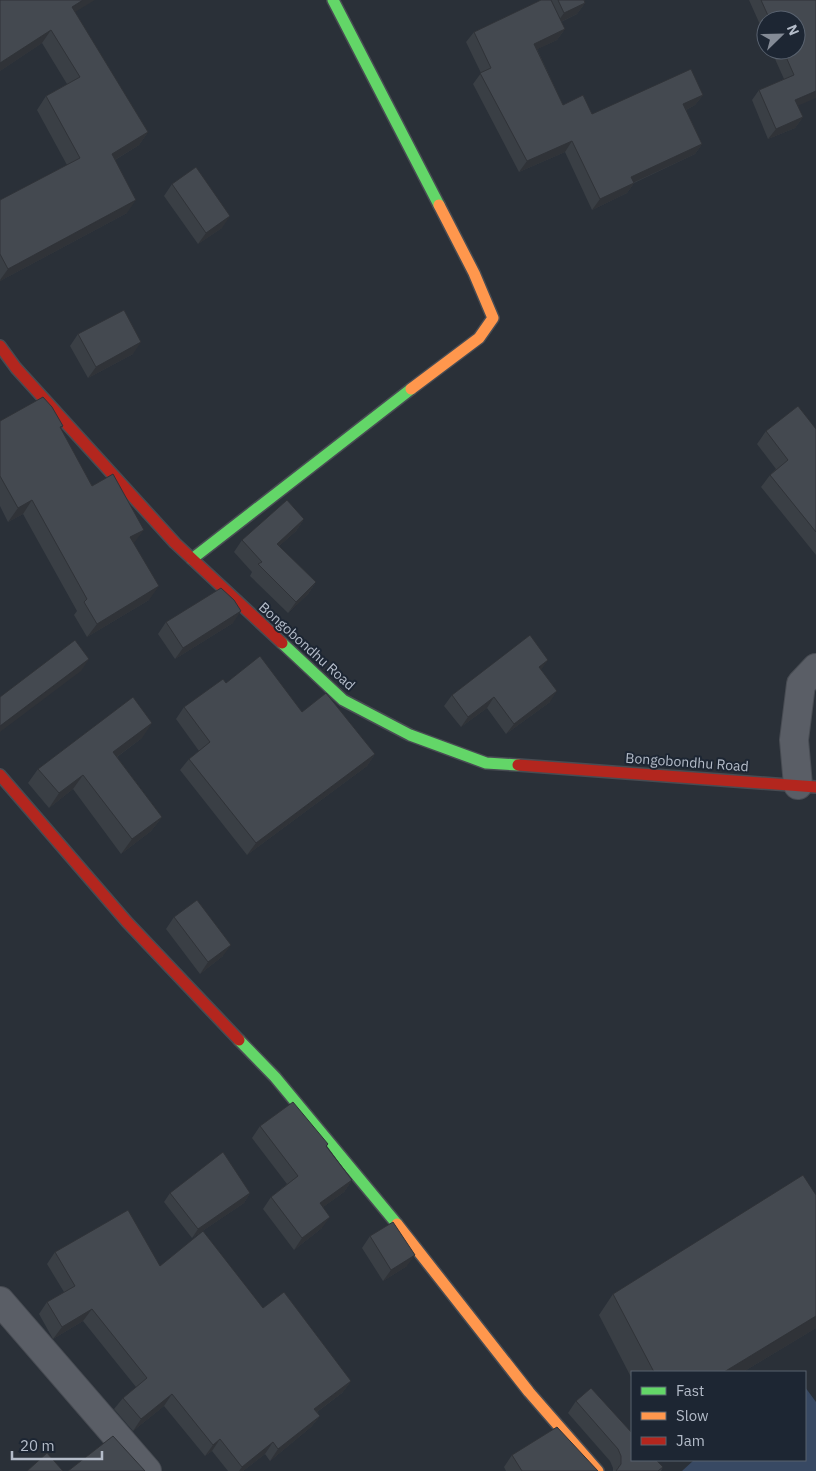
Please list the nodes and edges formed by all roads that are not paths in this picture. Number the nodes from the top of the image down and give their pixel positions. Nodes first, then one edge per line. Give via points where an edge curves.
1 (333, 0) edge
2 (0, 346) edge
3 (192, 559) junction
4 (816, 668) edge
5 (0, 775) edge
6 (807, 786) edge
7 (0, 1301) edge
8 (147, 1471) edge
9 (598, 1471) edge

1 - 3 street via 474,273 493,318 479,338
2 - 3 street, Bongobondhu Road via 16,368
3 - 6 street, Bongobondhu Road via 343,700 410,735 486,762
4 - 6 street via 801,684 794,740
5 - 9 street via 127,922 275,1077 392,1218 529,1392
7 - 8 street

